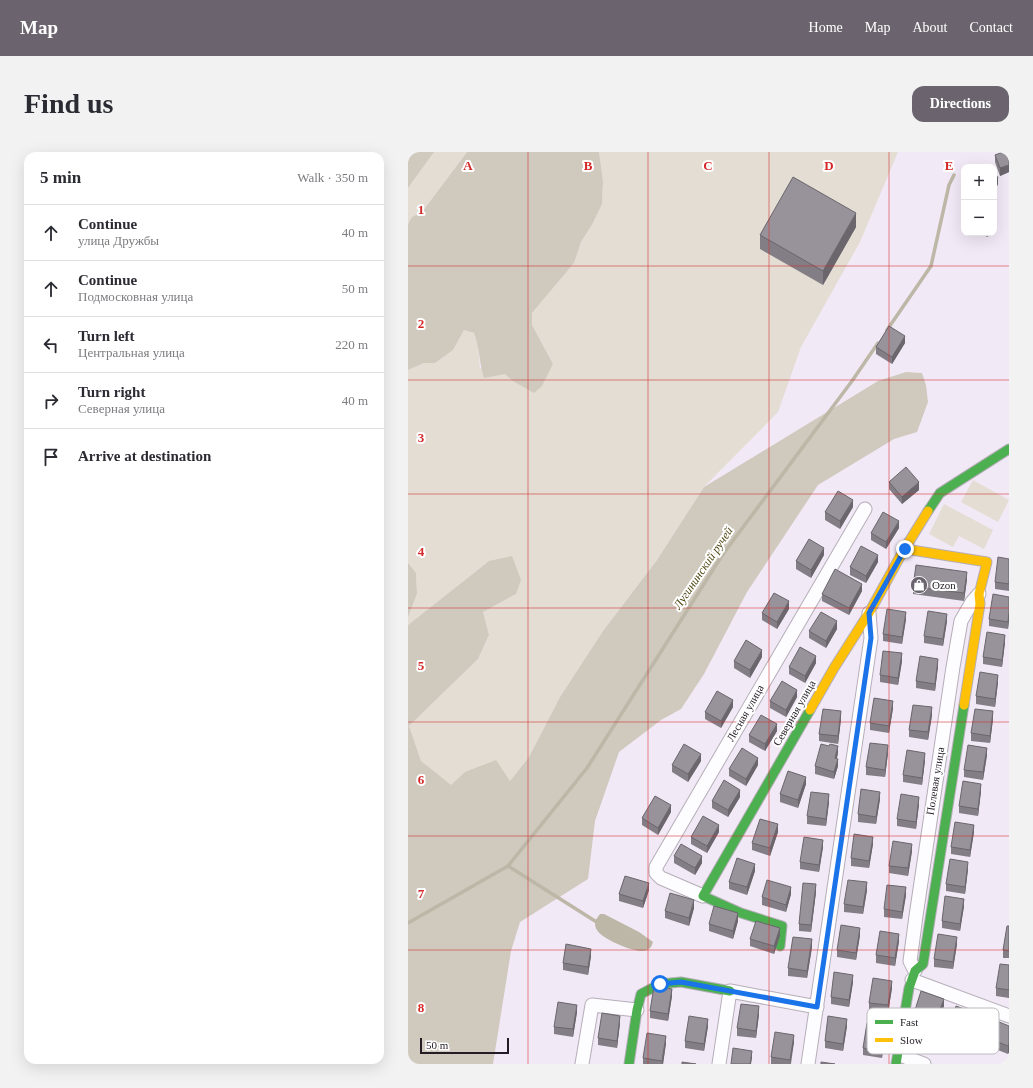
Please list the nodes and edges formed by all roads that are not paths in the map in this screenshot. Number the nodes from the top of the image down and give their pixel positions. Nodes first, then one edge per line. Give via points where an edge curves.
1 (1009, 449) edge
2 (865, 509) dead end
3 (905, 549) junction
4 (979, 594) junction
5 (869, 613) junction
6 (934, 788) junction
7 (950, 790) junction
8 (702, 896) junction
9 (780, 946) dead end
10 (913, 976) junction
11 (730, 991) junction
12 (817, 1007) junction
13 (907, 1008) edge
14 (990, 1008) edge
15 (638, 1010) junction
16 (999, 1012) edge
17 (1009, 1016) edge
18 (900, 1061) edge
19 (582, 1064) edge
20 (629, 1064) edge
21 (719, 1064) edge
22 (808, 1064) edge
23 (924, 1064) edge

1 - 3 street, Северная улица via 940,493
2 - 8 street, Лесная улица via 656,867 656,873 662,878
3 - 4 street, Полевая улица via 987,562
3 - 5 street, Северная улица
4 - 6 street, Полевая улица via 962,621
4 - 7 street, Полевая улица via 980,604
5 - 8 street, Северная улица via 834,668
5 - 12 street via 871,638
6 - 7 street
6 - 10 street, Полевая улица via 910,961
7 - 10 street, Полевая улица via 923,964
8 - 9 street via 741,914 782,926
10 - 13 street, Полевая улица
10 - 14 street
11 - 12 street
11 - 15 street via 681,982 660,984 641,994
11 - 21 street
12 - 22 street
15 - 19 street via 592,1005
15 - 20 street
16 - 17 street
18 - 23 street

